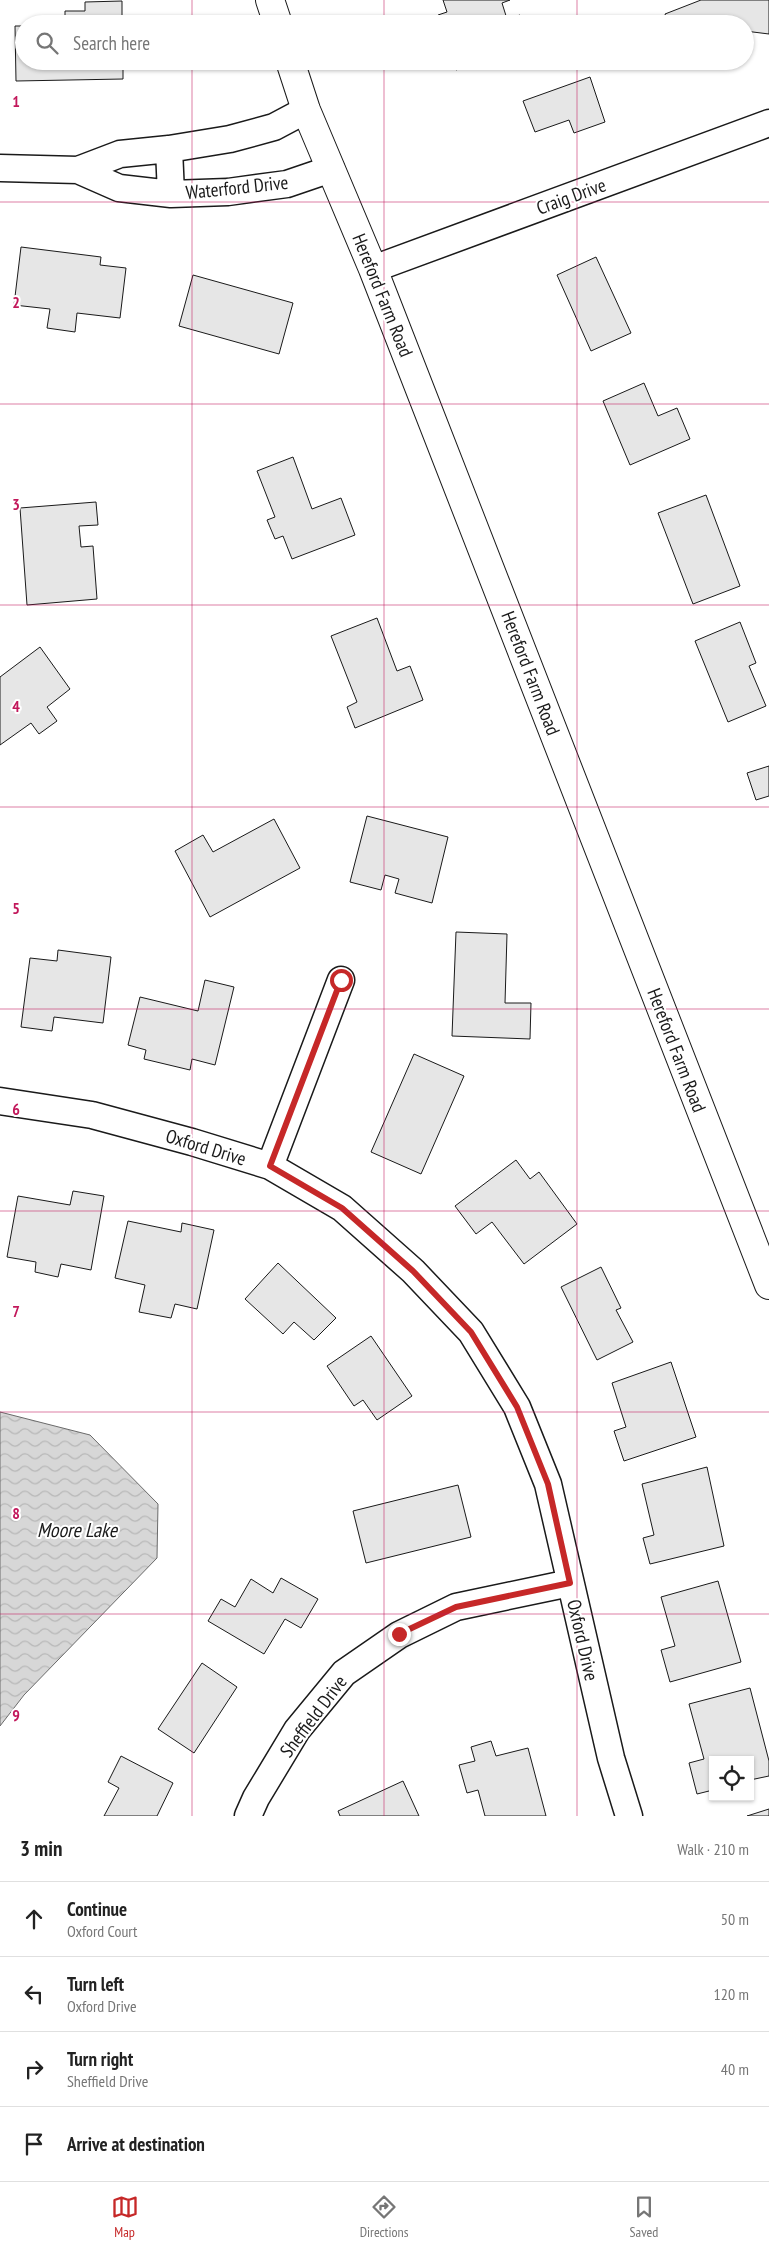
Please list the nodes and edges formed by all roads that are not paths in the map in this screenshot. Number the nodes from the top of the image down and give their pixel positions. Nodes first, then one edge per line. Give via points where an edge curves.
1 (270, 0) edge
2 (275, 15) edge
3 (293, 70) edge
4 (306, 110) junction
5 (769, 123) edge
6 (169, 149) junction
7 (0, 168) edge
8 (331, 169) junction
9 (78, 170) junction
10 (170, 194) junction
11 (373, 269) junction
12 (341, 980) dead end
13 (0, 1101) edge
14 (270, 1166) junction
15 (769, 1285) edge
16 (570, 1583) junction
17 (248, 1816) edge
18 (629, 1816) edge

1 - 2 street
3 - 4 street, Hereford Farm Road
4 - 6 street, Waterford Drive via 274,127 230,139
4 - 8 street, Hereford Farm Road
5 - 11 street, Craig Drive
6 - 9 street, Waterford Drive via 120,154
6 - 10 street, Waterford Drive
7 - 9 street, Waterford Drive
8 - 10 street, Waterford Drive via 288,184 228,192
8 - 11 street, Hereford Farm Road
9 - 10 street, Waterford Drive via 120,188
11 - 15 street, Hereford Farm Road
12 - 14 street
13 - 14 street, Oxford Drive via 92,1115
14 - 16 street, Oxford Drive via 342,1208 413,1271 471,1332 517,1407 545,1475
16 - 17 street, Sheffield Drive via 456,1607 399,1634 344,1673 297,1730
16 - 18 street, Oxford Drive via 611,1758

